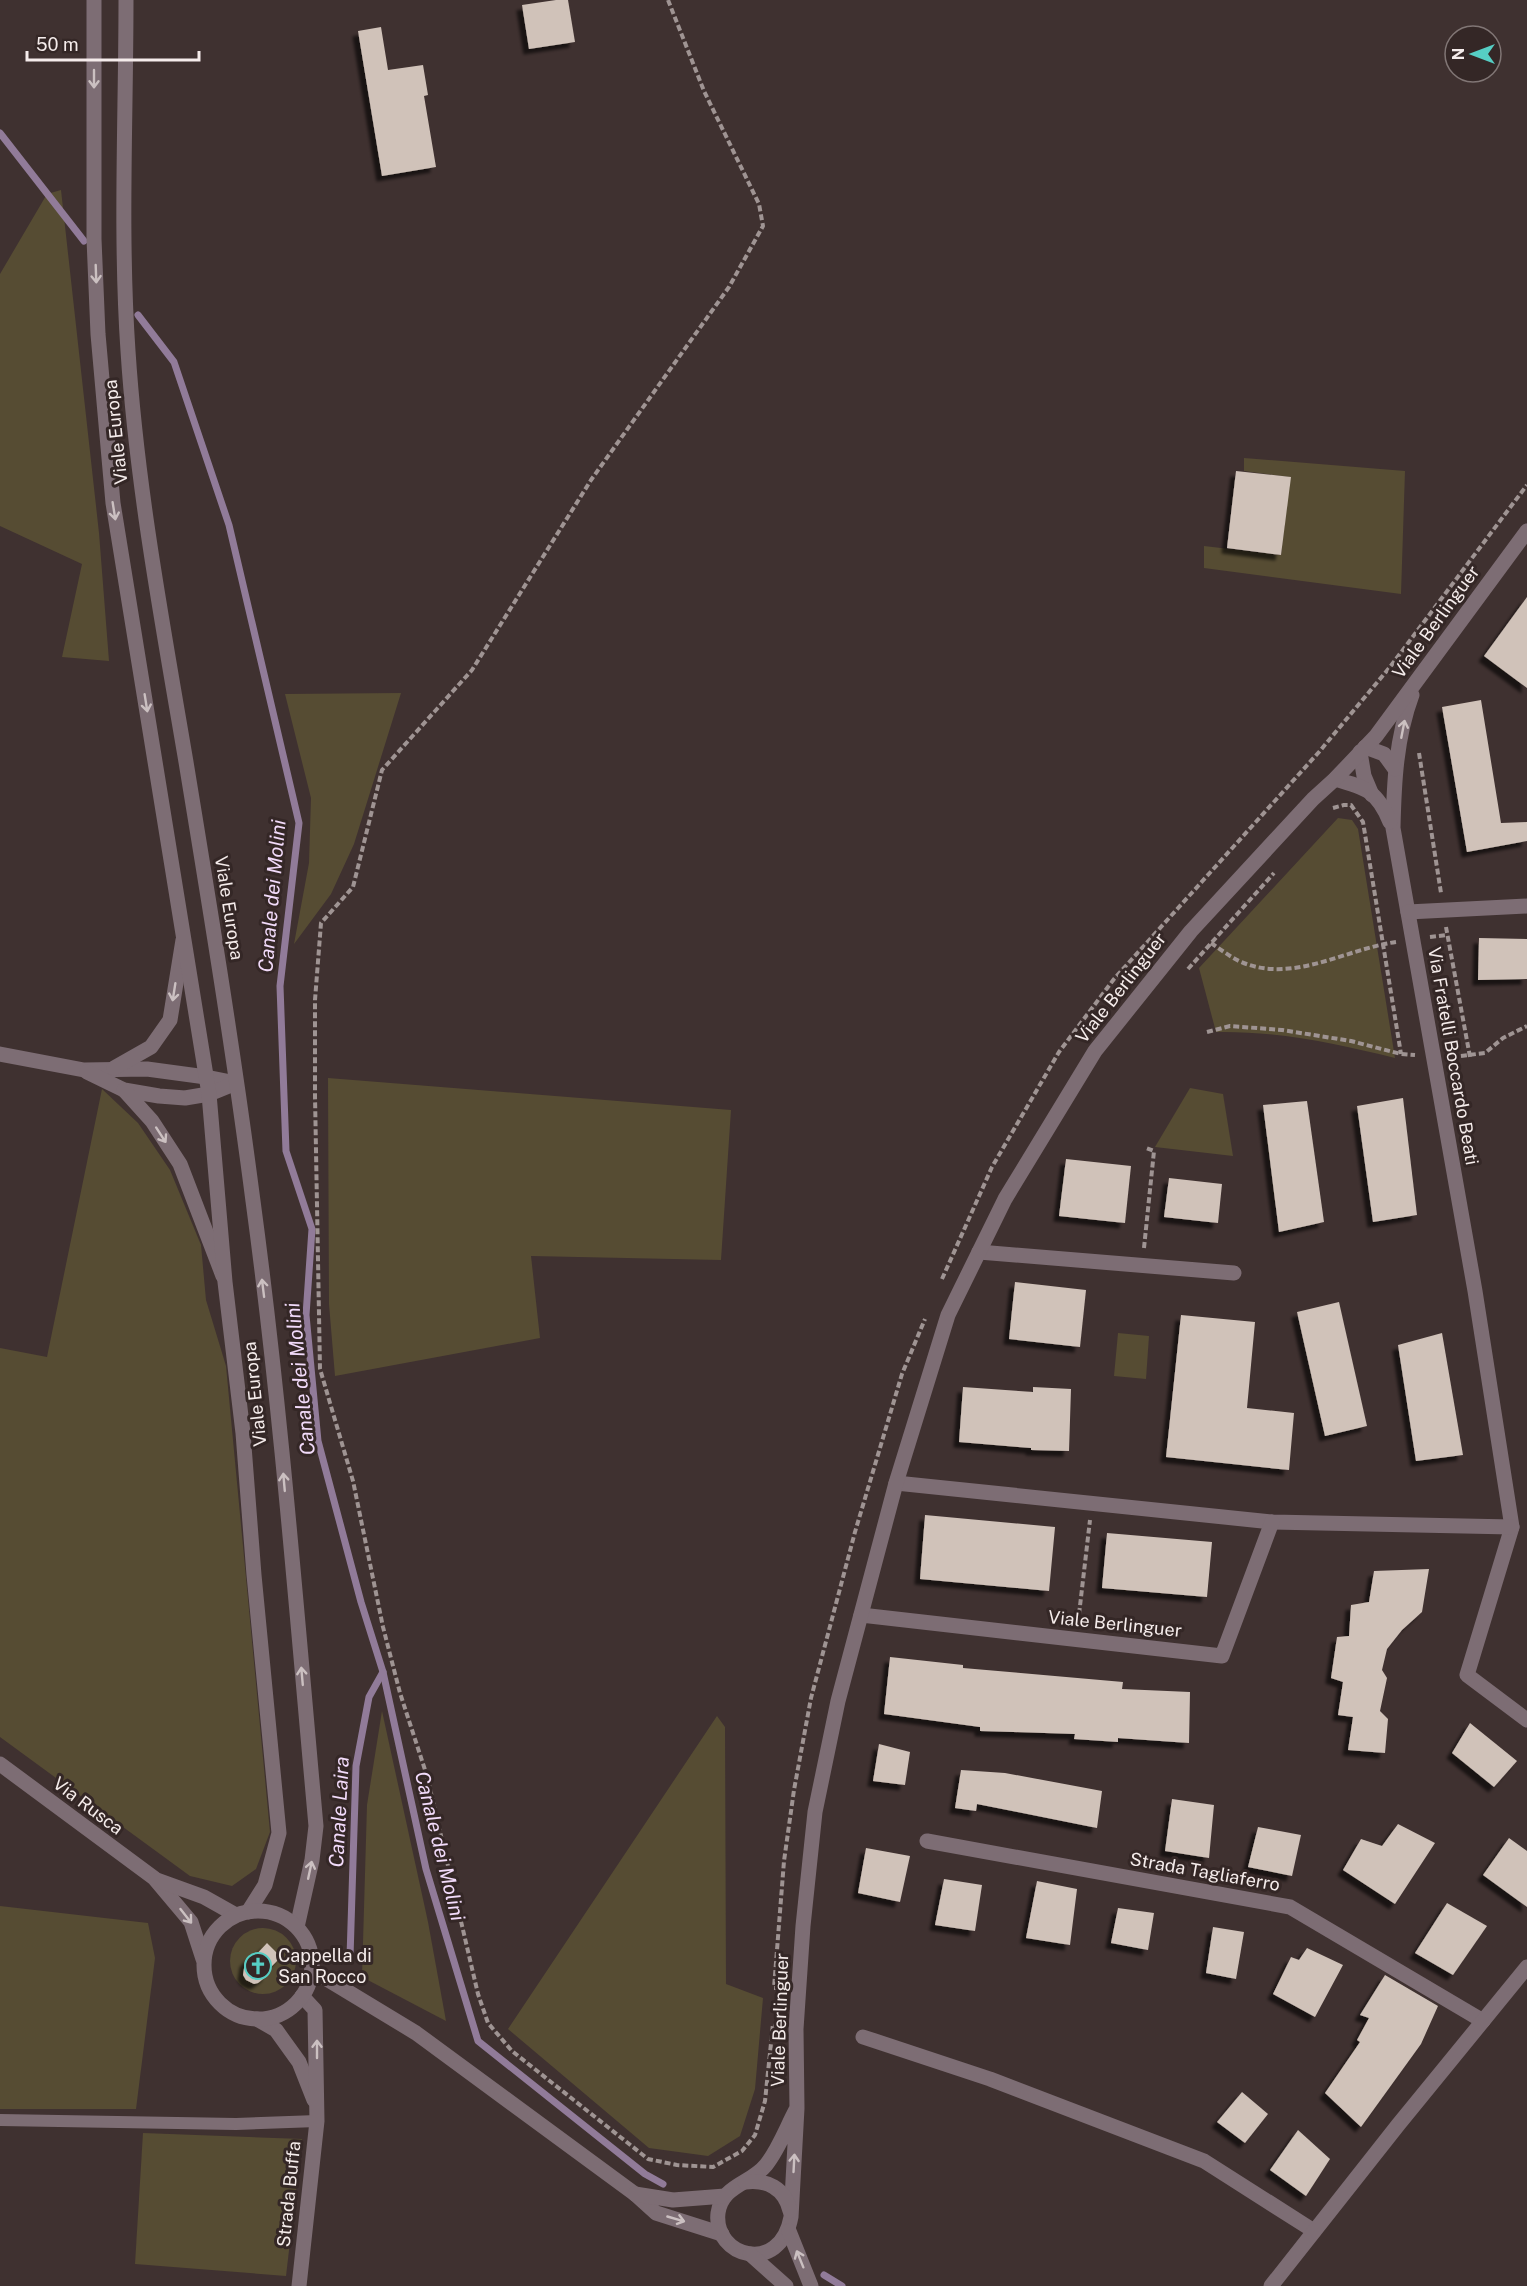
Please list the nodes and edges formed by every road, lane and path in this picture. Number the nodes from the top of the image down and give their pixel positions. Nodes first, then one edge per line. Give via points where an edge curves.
1 (94, 0) edge
2 (126, 0) edge
3 (668, 0) edge
4 (1527, 485) edge
5 (1527, 531) edge
6 (1418, 679) junction
7 (1419, 748) dead end
8 (1363, 750) junction
9 (1395, 769) junction
10 (1335, 779) junction
11 (1372, 795) junction
12 (1330, 811) dead end
13 (1393, 828) junction
14 (1279, 867) dead end
15 (1527, 906) edge
16 (1443, 910) junction
17 (1408, 912) junction
18 (183, 934) junction
19 (1447, 935) junction
20 (1412, 940) junction
21 (1211, 943) junction
22 (1383, 944) junction
23 (1188, 969) dead end
24 (1527, 1026) edge
25 (1207, 1032) dead end
26 (0, 1054) edge
27 (1401, 1054) junction
28 (1433, 1056) junction
29 (1470, 1057) junction
30 (112, 1069) junction
31 (84, 1070) junction
32 (206, 1077) junction
33 (236, 1083) junction
34 (124, 1090) junction
35 (209, 1094) junction
36 (1146, 1148) dead end
37 (979, 1251) junction
38 (1142, 1265) junction
39 (1234, 1273) dead end
40 (225, 1282) junction
41 (939, 1286) dead end
42 (930, 1308) dead end
43 (896, 1483) junction
44 (1092, 1503) junction
45 (1272, 1522) junction
46 (1512, 1527) junction
47 (861, 1615) junction
48 (1076, 1640) junction
49 (1527, 1720) edge
50 (0, 1764) edge
51 (927, 1841) dead end
52 (154, 1878) junction
53 (242, 1913) junction
54 (297, 1927) junction
55 (204, 1962) junction
56 (1527, 1967) edge
57 (312, 1970) junction
58 (799, 1990) junction
59 (302, 1996) junction
60 (257, 2019) junction
61 (1483, 2021) junction
62 (796, 2029) junction
63 (863, 2037) dead end
64 (797, 2108) junction
65 (317, 2114) junction
66 (0, 2120) edge
67 (745, 2182) junction
68 (635, 2194) junction
69 (725, 2196) junction
70 (790, 2224) junction
71 (1314, 2231) junction
72 (722, 2234) junction
73 (750, 2254) junction
74 (299, 2286) edge
75 (786, 2286) edge
76 (811, 2286) edge
77 (1271, 2286) edge

1 -> 18 street, Viale Europa via 94,239 111,481
2 - 33 street, Viale Europa via 127,327 141,483
3 - 62 path via 704,91 759,204 763,226 729,287 591,480 471,670 382,770 352,887 321,923 315,1000 320,1369 353,1481 383,1627 427,1776 488,2023 512,2051 648,2159 712,2167 742,2151 755,2135 765,2100 773,2024
4 - 41 path via 1390,667 1319,752 1114,979 1059,1053 992,1167
5 - 6 street, Viale Berlinguer
6 - 8 street, Viale Berlinguer
9 -> 6 street, Via Fratelli Boccardo Beati via 1407,709
7 - 16 path
8 - 9 street via 1384,754
8 - 10 street, Viale Berlinguer
8 - 11 street, Via Fratelli Boccardo Beati via 1364,776
9 - 13 street, Via Fratelli Boccardo Beati
10 - 11 street, Via Fratelli Boccardo Beati via 1362,786
10 - 37 street, Viale Berlinguer via 1191,931 1095,1051 1005,1199
11 - 13 street, Via Fratelli Boccardo Beati via 1382,803
12 - 22 path via 1351,805 1363,822
13 - 17 street, Via Fratelli Boccardo Beati
14 - 21 path
15 - 16 street
16 - 17 street
16 - 19 path
17 - 20 street, Via Fratelli Boccardo Beati
18 -> 30 street via 170,1020 151,1047
18 - 32 street, Viale Europa
19 - 20 path
19 - 29 path
20 - 22 path
20 - 28 street, Via Fratelli Boccardo Beati
21 - 22 path via 1239,961 1268,968 1315,964
21 - 23 path
22 - 27 path
24 - 29 path via 1485,1053
25 - 27 path via 1230,1026 1282,1030
26 - 31 street
27 - 28 path
28 - 29 path
28 - 46 street, Via Fratelli Boccardo Beati
30 - 31 street
30 - 32 street
31 - 34 street
32 - 33 street
32 - 35 street, Viale Europa
33 - 35 street
54 -> 33 street, Viale Europa via 316,1826 274,1375
34 - 35 street via 185,1098
34 -> 40 street via 152,1121 180,1164
35 - 40 street, Viale Europa
36 - 38 path via 1154,1151
37 - 38 street
37 - 43 street, Viale Berlinguer via 948,1315
38 - 39 street
40 - 53 street, Viale Europa via 243,1433 279,1833 265,1885
42 - 58 path via 902,1374 855,1532 809,1710 784,1861 774,1988
43 - 44 street
43 - 47 street, Viale Berlinguer
44 - 45 street
44 - 48 path
45 - 46 street
45 - 48 street, Viale Berlinguer via 1222,1656
46 - 49 street via 1467,1674
47 - 48 street, Viale Berlinguer
47 - 58 street, Viale Berlinguer via 815,1812
50 - 52 street, Via Rusca
51 - 61 street, Strada Tagliaferro via 1290,1907
52 - 53 street, Via Rusca
52 -> 55 street, Via Rusca via 192,1922
53 - 54 street via 266,1911 283,1916
53 - 55 street via 214,1934
54 - 57 street via 311,1954
55 - 60 street via 213,1995 225,2008
56 - 61 street
57 - 59 street
57 - 68 street via 416,2033
58 - 62 street, Viale Berlinguer
59 - 60 street via 274,2017
65 -> 59 street, Strada Buffa via 315,2010
60 - 65 street, Strada Buffa via 276,2030 299,2062
61 - 71 street
62 - 64 street, Viale Berlinguer
63 - 71 street via 990,2079 1204,2161
64 - 67 street via 765,2166
70 -> 64 street, Viale Berlinguer
65 - 66 lane via 236,2124
65 - 74 street, Strada Buffa
67 - 69 street
67 - 70 street via 774,2186 789,2204
68 - 69 street via 673,2200
68 -> 72 street via 656,2213
69 - 72 street via 718,2213
70 - 73 street via 784,2240 775,2248
76 -> 70 street
71 - 77 street
72 - 73 street via 729,2244
73 - 75 street

